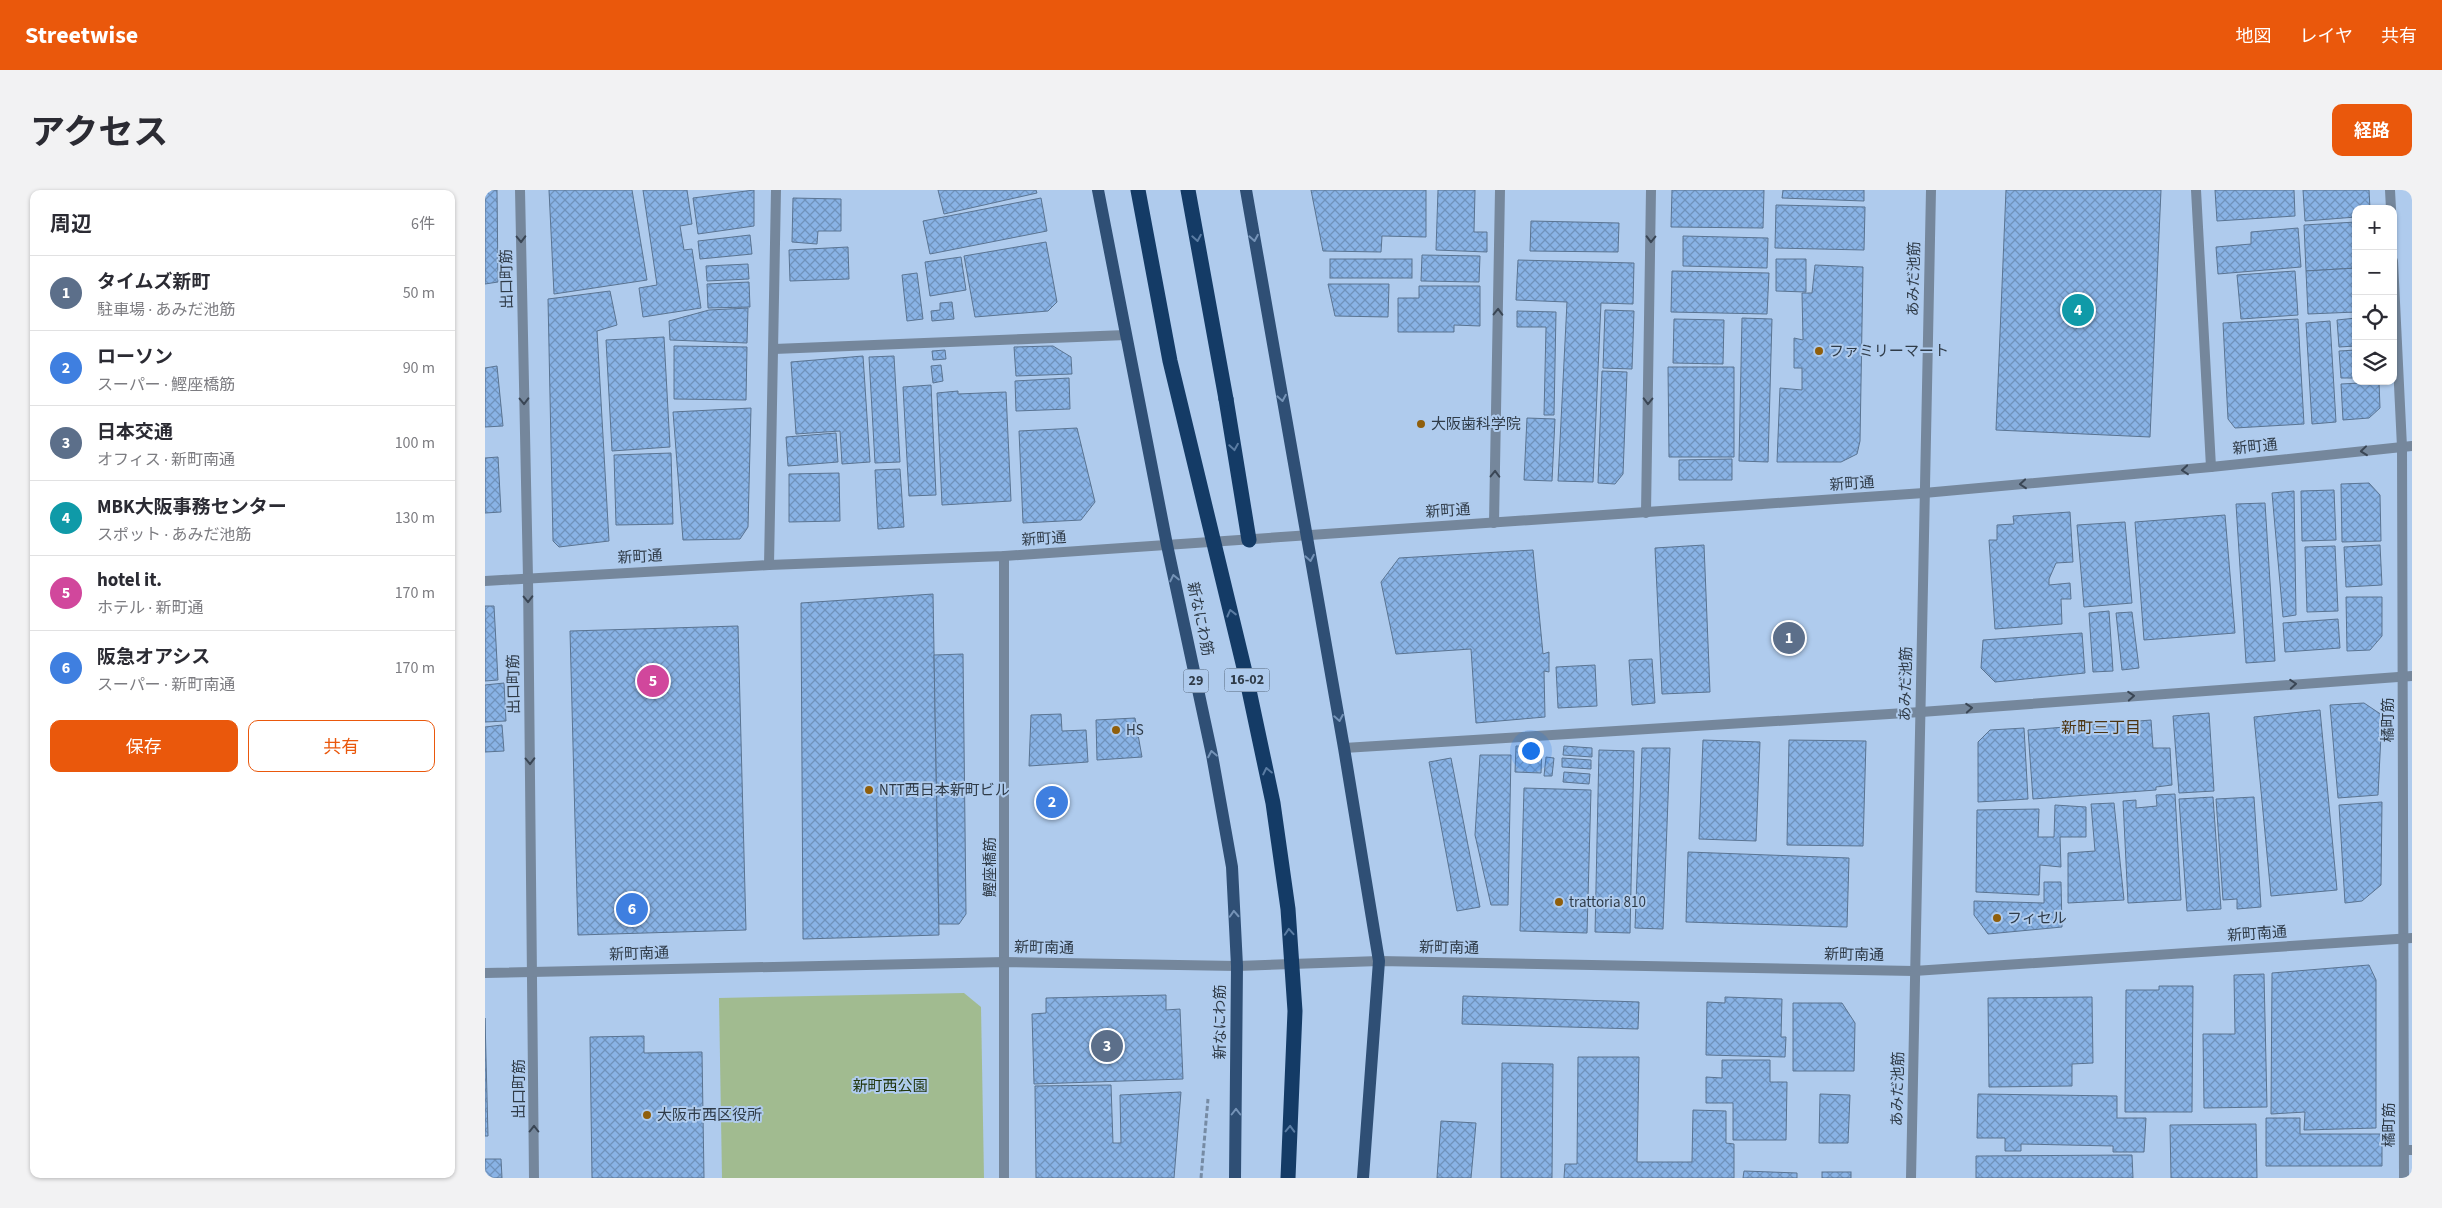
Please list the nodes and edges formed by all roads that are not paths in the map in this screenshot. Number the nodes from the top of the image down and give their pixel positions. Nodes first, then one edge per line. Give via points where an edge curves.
1 (520, 190) edge
2 (776, 190) edge
3 (1097, 190) edge
4 (1138, 190) edge
5 (1189, 190) edge
6 (1246, 190) edge
7 (1499, 190) edge
8 (1651, 190) edge
9 (1931, 190) edge
10 (2196, 190) edge
11 (2390, 190) edge
12 (2391, 205) edge
13 (2396, 295) edge
14 (1126, 336) junction
15 (774, 349) junction
16 (2407, 446) edge
17 (2211, 467) junction
18 (1924, 493) junction
19 (1646, 513) junction
20 (1495, 523) junction
21 (1306, 535) junction
22 (1249, 540) junction
23 (1167, 546) junction
24 (1004, 556) junction
25 (769, 565) junction
26 (528, 578) junction
27 (485, 581) edge
28 (2407, 676) edge
29 (1921, 712) junction
30 (1344, 748) junction
31 (2408, 938) edge
32 (1379, 961) junction
33 (1005, 962) junction
34 (1237, 966) junction
35 (1914, 971) junction
36 (533, 972) junction
37 (485, 973) edge
38 (2408, 1150) edge
39 (534, 1178) edge
40 (1005, 1178) edge
41 (1235, 1178) edge
42 (1288, 1178) edge
43 (1363, 1178) edge
44 (1911, 1178) edge
45 (2404, 1178) edge

1 -> 26 street, 出口町筋
2 - 15 street
3 - 14 main road, 新なにわ筋 / 29
42 -> 4 highway, 16-02, bridge via 1295,1011 1288,909 1273,803 1246,676 1170,361
5 -> 22 highway, bridge
6 -> 21 main road
20 -> 7 street
8 -> 19 street
9 - 18 street, あみだ池筋
10 - 17 street
11 - 12 street
13 - 16 street, 橘町筋
14 - 15 street
14 - 23 main road, 新なにわ筋 / 29
15 - 25 street
16 -> 17 street, 新町通
16 - 28 street, 橘町筋
17 -> 18 street, 新町通
18 - 19 street, 新町通
18 - 29 street, あみだ池筋
19 - 20 street, 新町通
20 - 21 street, 新町通
21 - 22 street, 新町通
21 -> 30 main road
22 - 23 street, 新町通
23 - 24 street, 新町通
34 -> 23 main road, 新なにわ筋 / 29 via 1231,868 1212,755
24 - 25 street, 新町通
24 - 33 street, 鰹座橋筋
25 - 26 street, 新町通
26 - 27 street, 新町通
26 -> 36 street, 出口町筋
29 -> 28 street
28 - 31 street, 橘町筋
29 - 30 street
29 - 35 street, あみだ池筋
30 - 32 main road
31 - 35 street, 新町南通
31 - 38 street, 橘町筋
32 - 34 street, 新町南通
32 - 35 street, 新町南通
32 - 43 main road
33 - 34 street, 新町南通
33 - 36 street, 新町南通
33 - 40 street, 鰹座橋筋
41 -> 34 main road, 新なにわ筋 / 29
35 - 44 street, あみだ池筋
36 - 37 street, 新町南通
39 -> 36 street, 出口町筋
38 - 45 street, 橘町筋

